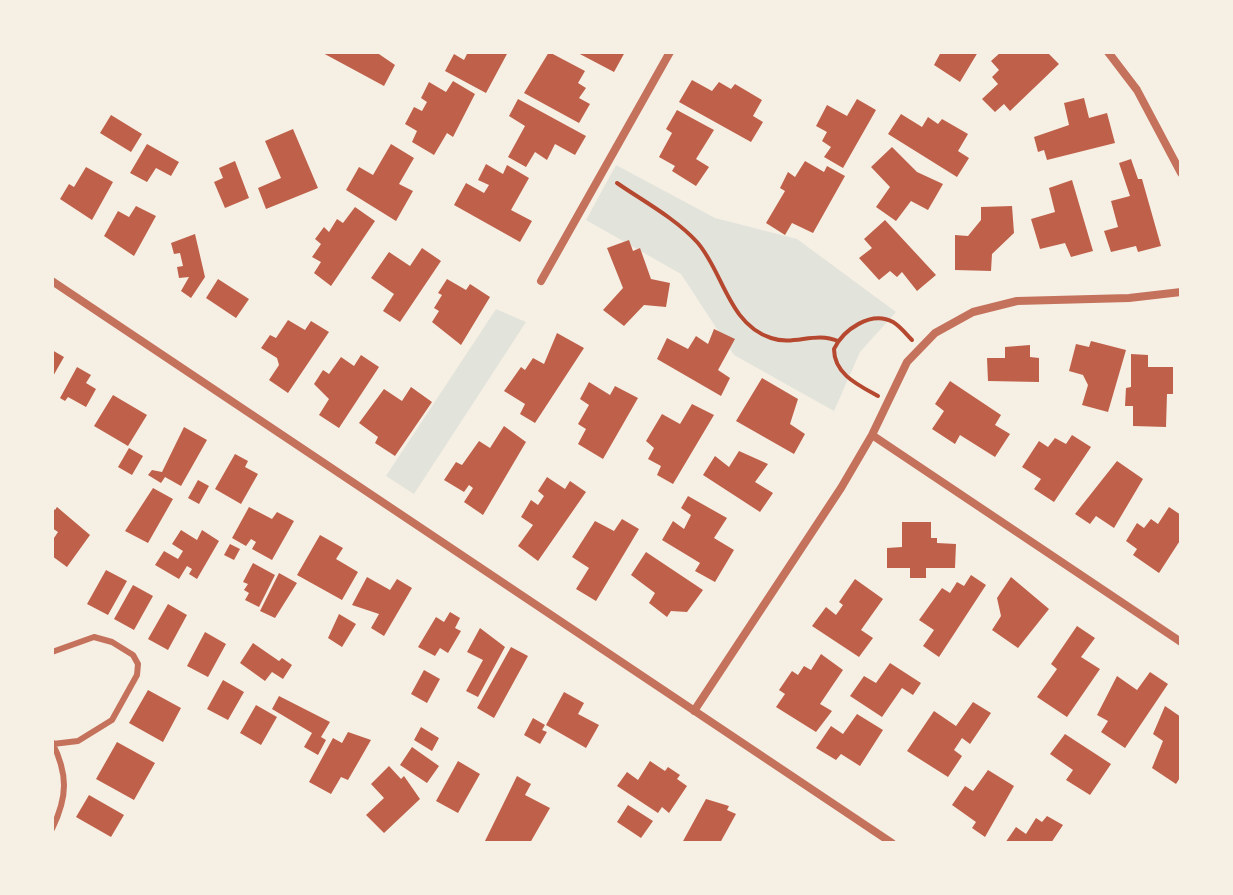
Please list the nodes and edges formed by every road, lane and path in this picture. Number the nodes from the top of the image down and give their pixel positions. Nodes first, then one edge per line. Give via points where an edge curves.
1 (670, 52) edge
2 (1108, 52) edge
3 (1181, 173) edge
4 (617, 183) dead end
5 (52, 281) edge
6 (541, 281) dead end
7 (1181, 292) edge
8 (838, 341) junction
9 (920, 347) junction
10 (887, 401) junction
11 (872, 435) junction
12 (1181, 642) edge
13 (52, 652) edge
14 (694, 711) junction
15 (52, 743) edge
16 (52, 829) edge
17 (892, 843) edge

1 - 6 street
2 - 3 street via 1137,90
4 - 8 path via 699,244 722,288 755,329 772,339 824,335
5 - 14 street
7 - 9 street via 995,305 952,323
8 - 9 path via 849,328 880,319 891,321
8 - 10 path via 834,356 843,373
9 - 10 street
10 - 11 street
11 - 12 street
11 - 14 street
13 - 15 lane via 94,637 112,642 138,664 112,720 78,741
14 - 17 street
15 - 16 lane via 66,780

